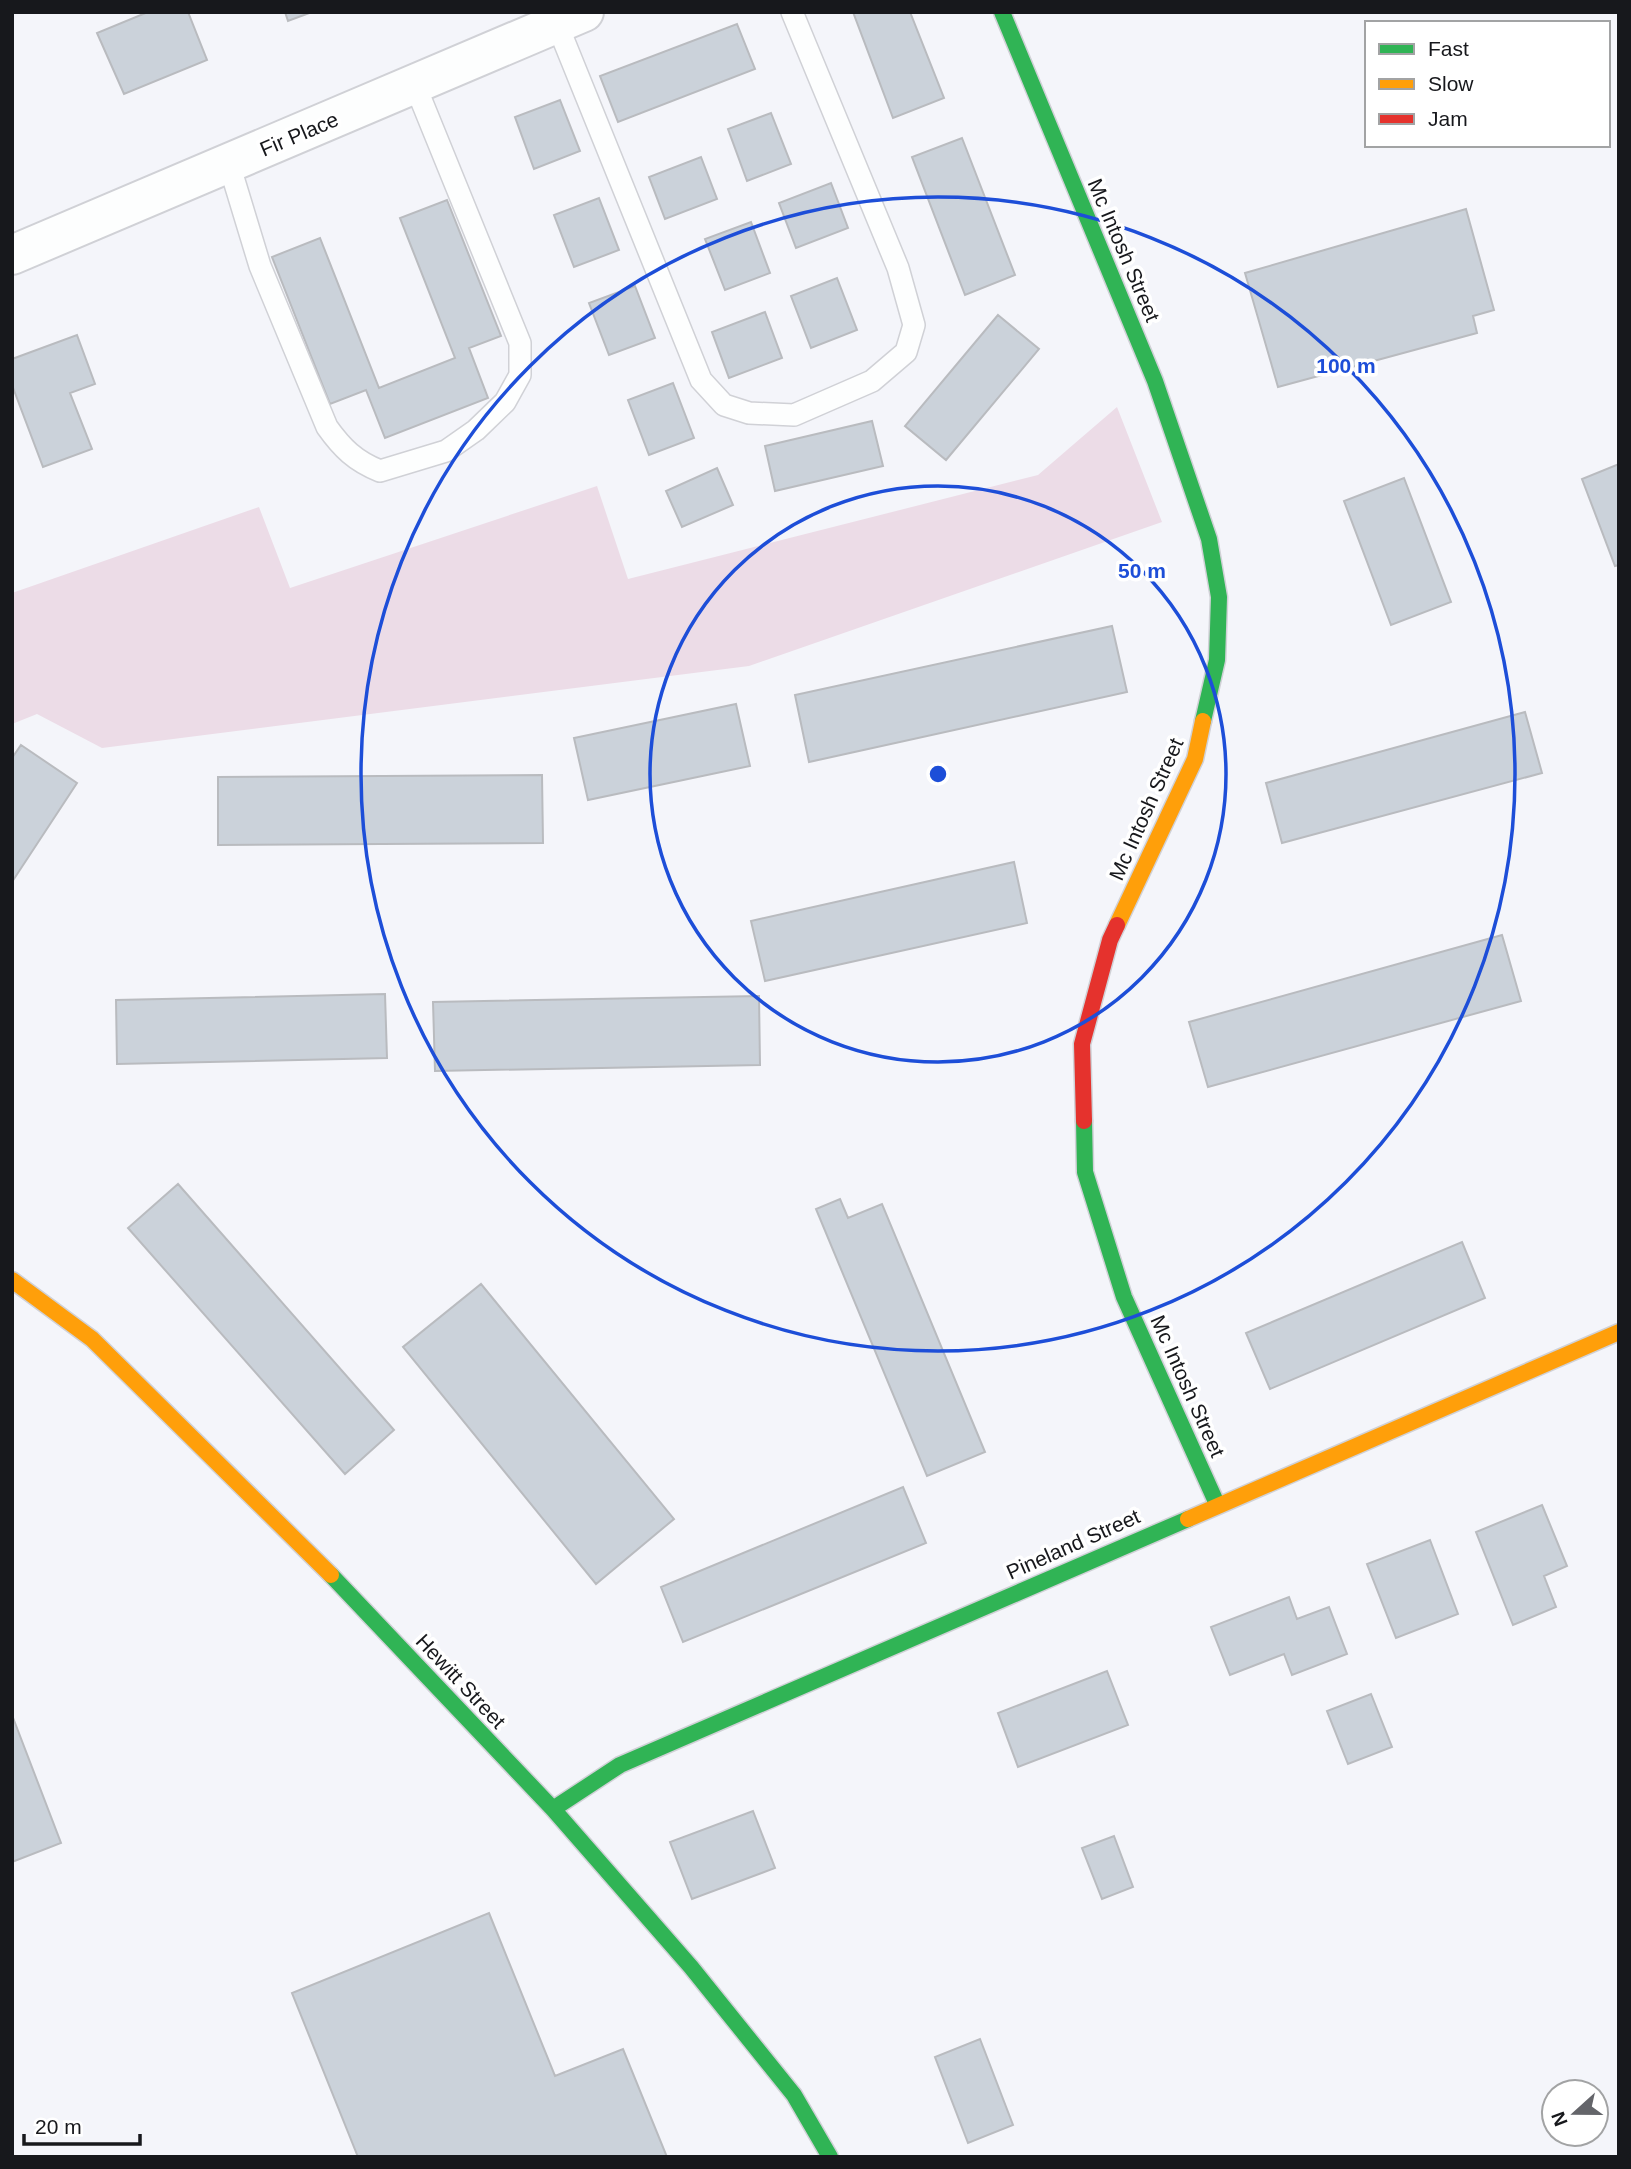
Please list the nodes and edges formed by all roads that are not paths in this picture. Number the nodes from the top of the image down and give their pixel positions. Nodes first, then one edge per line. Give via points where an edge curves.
1 (792, 12) edge
2 (1002, 12) edge
3 (571, 18) edge
4 (415, 85) junction
5 (229, 164) junction
6 (12, 255) edge
7 (12, 1280) edge
8 (1619, 1332) edge
9 (1217, 1504) junction
10 (553, 1809) junction
11 (830, 2157) edge

1 - 3 lane via 898,268 915,325 906,352 872,381 794,415 750,413 724,405 701,380
2 - 9 street, Mc Intosh Street via 1155,381 1209,539 1219,597 1217,660 1195,759 1110,940 1082,1044 1085,1172 1124,1297
3 - 4 street, Fir Place
4 - 5 street, Fir Place
4 - 5 lane via 520,343 520,375 505,402 446,450 380,471 342,448 327,427 260,266
5 - 6 street, Fir Place
7 - 10 street, Hewitt Street via 92,1339 274,1516
8 - 9 street, Pineland Street
9 - 10 street, Pineland Street via 620,1765
10 - 11 street, Hewitt Street via 700,1977 794,2095

